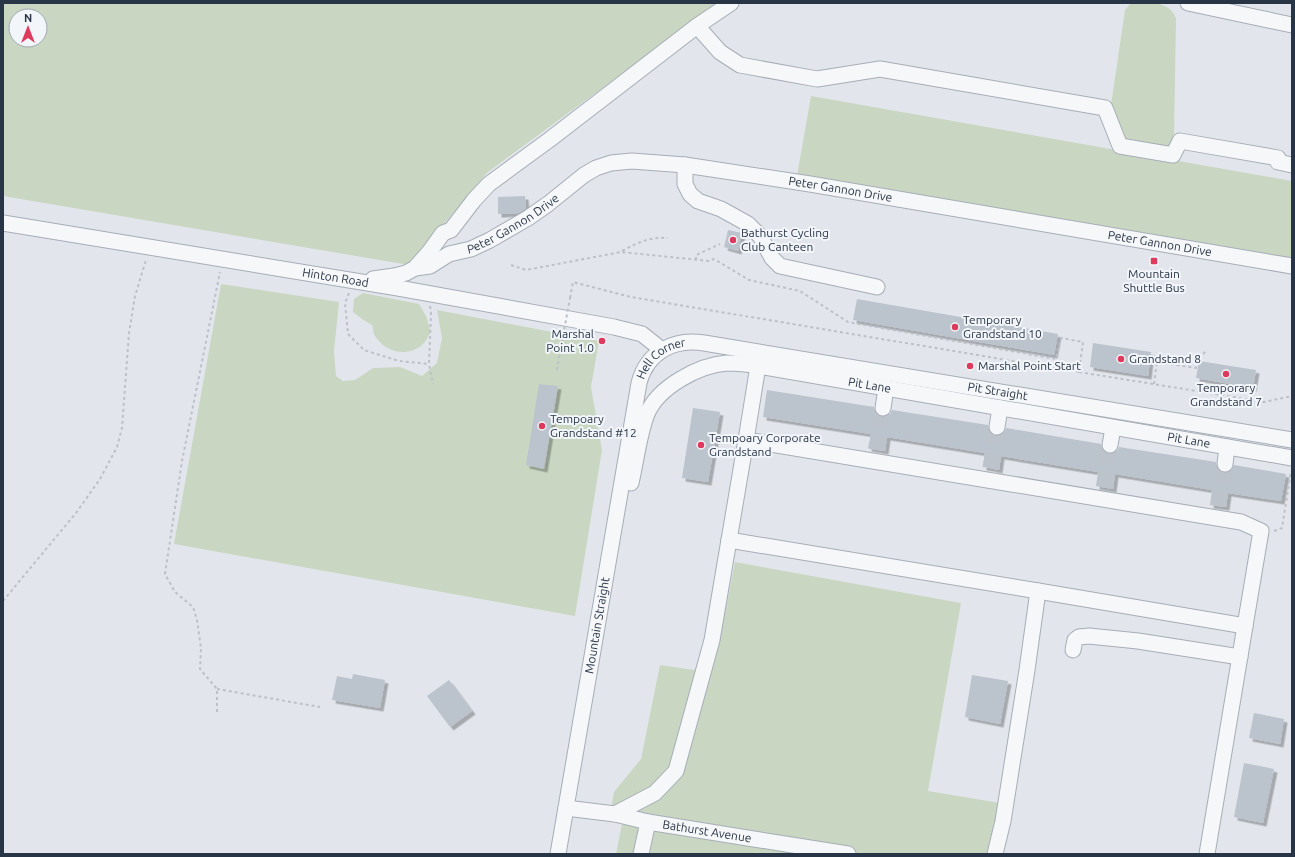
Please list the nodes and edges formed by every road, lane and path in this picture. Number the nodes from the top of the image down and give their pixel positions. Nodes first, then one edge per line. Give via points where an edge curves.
1 (731, 3) edge
2 (1188, 3) edge
3 (1292, 25) edge
4 (697, 26) junction
5 (685, 165) junction
6 (1292, 165) edge
7 (3, 223) edge
8 (451, 230) junction
9 (668, 238) dead end
10 (720, 244) dead end
11 (150, 247) junction
12 (621, 252) junction
13 (222, 259) junction
14 (696, 260) junction
15 (511, 265) dead end
16 (430, 266) junction
17 (1292, 266) edge
18 (415, 268) junction
19 (353, 280) junction
20 (877, 288) dead end
21 (412, 290) junction
22 (428, 293) junction
23 (704, 343) joint
24 (662, 350) junction
25 (1206, 351) dead end
26 (429, 364) junction
27 (758, 366) junction
28 (556, 370) dead end
29 (1079, 372) junction
30 (433, 384) dead end
31 (1154, 384) junction
32 (886, 388) junction
33 (1292, 396) edge
34 (636, 397) joint
35 (883, 408) tunnel mouth
36 (1000, 408) junction
37 (997, 427) tunnel mouth
38 (1113, 428) junction
39 (746, 440) junction
40 (1292, 440) edge
41 (1110, 445) tunnel mouth
42 (1227, 447) junction
43 (1292, 458) edge
44 (1225, 464) tunnel mouth
45 (1292, 467) edge
46 (1282, 528) dead end
47 (729, 540) junction
48 (1038, 591) junction
49 (603, 594) junction
50 (3, 601) edge
51 (1245, 626) junction
52 (1073, 650) dead end
53 (1240, 657) junction
54 (217, 689) junction
55 (320, 707) dead end
56 (217, 712) dead end
57 (566, 808) junction
58 (615, 814) junction
59 (648, 822) junction
60 (558, 854) edge
61 (641, 854) edge
62 (848, 854) edge
63 (995, 854) edge
64 (1207, 854) edge

1 - 4 street
2 - 3 street
4 - 6 street via 720,52 740,65 817,79 880,69 1105,108 1120,146 1173,155 1180,141 1278,158 1278,162
4 - 8 street via 489,184
5 - 16 street, Peter Gannon Drive via 611,162 584,175 522,222 471,249 449,254
5 - 17 street, Peter Gannon Drive
5 - 20 street via 685,184 690,194 698,201 721,209 748,224 760,236 772,258 780,266
7 - 11 street, Hinton Road
8 - 16 street via 452,236
8 - 18 street via 444,233
9 - 12 path via 656,237 636,243
10 - 14 path via 696,255
11 - 13 street, Hinton Road
11 - 50 path via 135,296 128,333 122,428 117,447 100,479 76,514
12 - 14 path
12 - 15 path via 526,270
13 - 19 street, Hinton Road
13 - 54 path via 182,461 165,574 175,592 193,607 198,620 200,669
14 - 29 path via 714,259 749,280 800,291 848,322 1056,359 1061,338 1083,342
16 - 18 street, Peter Gannon Drive
16 - 21 street
18 - 19 street via 394,276
19 - 21 street, Hinton Road
19 - 26 path via 345,303 348,334 364,350 399,361
21 - 22 street, Hinton Road
22 - 24 street, Hinton Road via 614,327 642,334
22 - 26 path via 431,314
23 - 24 street, Hell Corner via 683,342
23 - 40 street, Pit Straight
24 - 34 street, Hell Corner via 642,371
25 - 31 path via 1196,368 1157,362
26 - 30 path
27 - 32 street, Pit Lane
27 - 39 street
27 - 49 street, Pit Lane via 726,363 695,371 666,390 649,409
28 - 29 path, bridge via 573,282 631,297
29 - 31 path
31 - 33 path via 1264,402
32 - 35 street
32 - 36 street, Pit Lane
34 - 49 street, Mountain Straight
36 - 37 street
36 - 38 street, Pit Lane
38 - 41 street
38 - 42 street, Pit Lane
39 - 47 street
39 - 51 street via 875,455 1217,512 1261,531
42 - 43 street, Pit Lane
42 - 44 street
45 - 46 path
47 - 48 street
47 - 58 street via 712,640 676,771 656,793
48 - 51 street
48 - 63 street via 1004,814
49 - 57 street, Mountain Straight
51 - 53 street
52 - 53 street via 1075,640 1089,636
53 - 64 street
54 - 55 path
54 - 56 path
57 - 58 street, Bathurst Avenue
57 - 60 street, Mountain Straight
58 - 59 street, Bathurst Avenue
59 - 61 street
59 - 62 street, Bathurst Avenue

